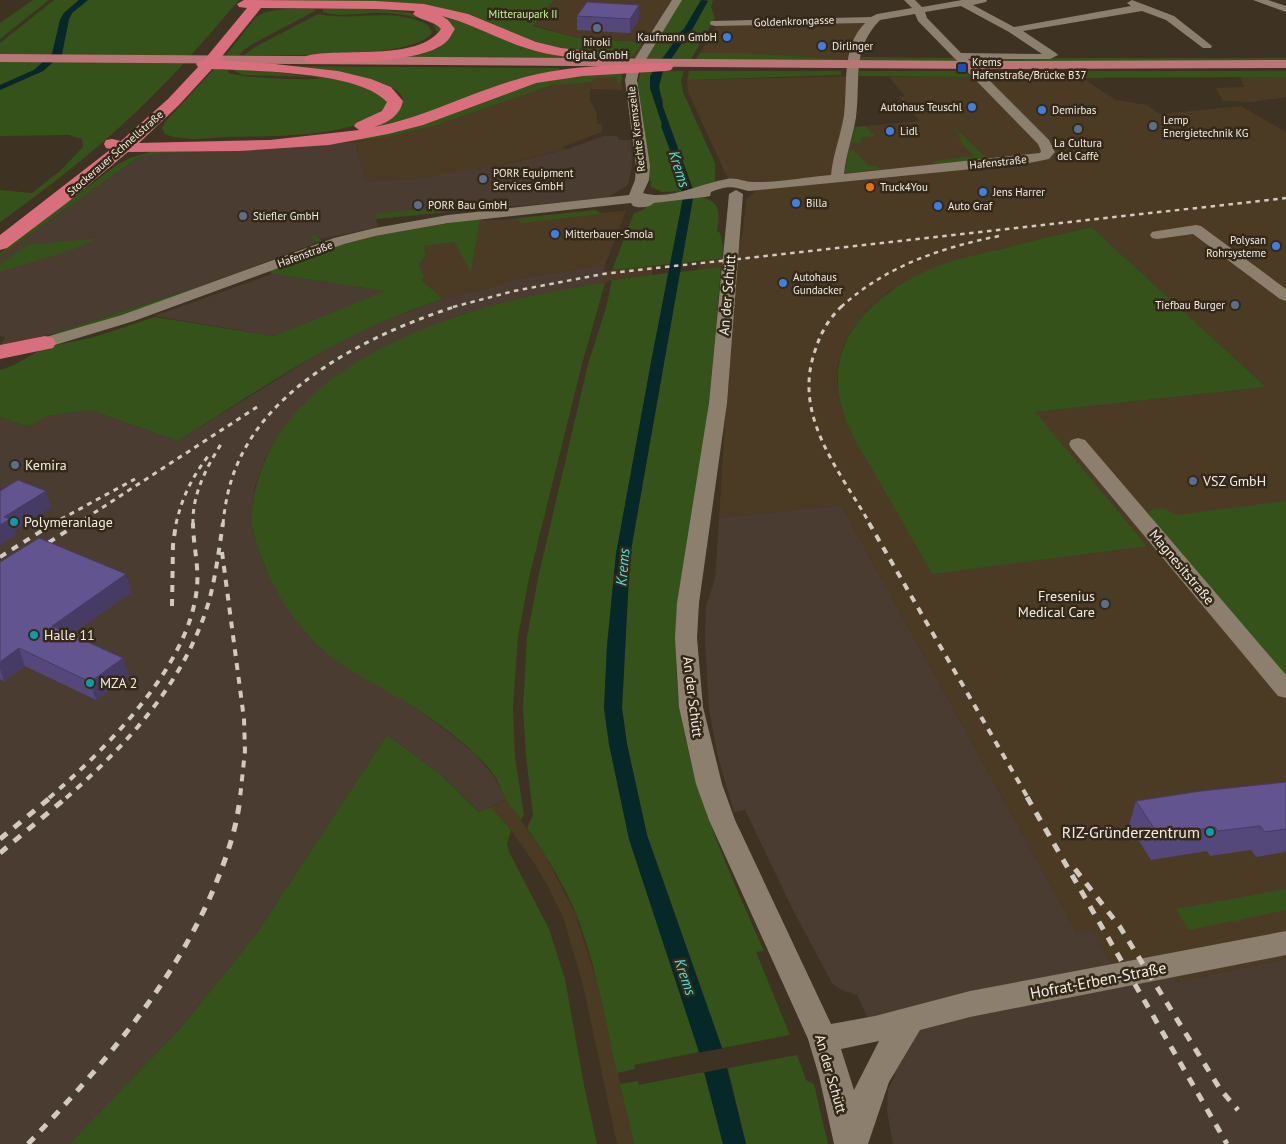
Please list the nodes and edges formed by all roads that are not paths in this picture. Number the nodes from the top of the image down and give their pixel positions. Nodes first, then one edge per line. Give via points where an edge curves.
1 (677, 0) edge
2 (909, 0) edge
3 (982, 0) edge
4 (1122, 0) edge
5 (1262, 1) edge
6 (962, 3) junction
7 (288, 4) edge
8 (1286, 4) edge
9 (250, 6) edge
10 (1144, 6) junction
11 (1286, 8) edge
12 (919, 10) junction
13 (875, 16) junction
14 (715, 24) dead end
15 (1014, 30) junction
16 (1207, 46) dead end
17 (209, 55) junction
18 (0, 58) edge
19 (284, 60) junction
20 (79, 61) junction
21 (0, 62) edge
22 (241, 63) junction
23 (953, 63) junction
24 (626, 64) junction
25 (1286, 64) edge
26 (668, 65) joint
27 (990, 67) junction
28 (1286, 68) edge
29 (161, 114) junction
30 (184, 142) junction
31 (123, 144) junction
32 (167, 147) junction
33 (96, 172) junction
34 (837, 179) junction
35 (721, 194) junction
36 (641, 198) junction
37 (0, 230) edge
38 (1157, 235) dead end
39 (0, 244) edge
40 (1286, 296) edge
41 (45, 343) joint
42 (0, 352) edge
43 (1078, 444) dead end
44 (1286, 690) edge
45 (1286, 943) edge
46 (910, 1020) junction
47 (823, 1039) junction
48 (851, 1144) edge

1 - 36 street, Rechte Kremszeile via 633,71 631,80 643,166
2 - 12 street, Hafenstraße
3 - 6 street
4 - 10 street
5 - 8 street
5 - 11 street
6 - 12 street
6 - 15 street
7 - 9 highway
7 - 9 highway via 262,12
7 - 19 highway via 398,10 442,21 448,29 439,41 406,52 369,57
7 - 24 highway via 390,5 437,10 546,49
9 - 17 highway
10 - 15 street
10 - 16 street via 1170,18
12 - 13 street, Goldenkrongasse
12 - 23 street, Hafenstraße
13 - 14 street, Goldenkrongasse
13 - 34 street via 853,56 850,115
15 - 23 street via 1052,55
17 - 20 main road
17 - 22 highway
17 - 29 highway, Stockerauer Schnellstraße
17 - 31 highway, Stockerauer Schnellstraße via 166,93
18 - 20 main road
19 - 22 main road
19 - 24 main road
20 - 21 main road
20 - 22 main road
22 - 24 main road
22 - 30 highway via 368,82 391,92 395,105 375,121 335,132 265,140
23 - 26 main road
23 - 27 main road
23 - 34 street, Hafenstraße via 1044,143 1048,152 1044,156 1024,160
24 - 26 highway
24 - 32 highway via 535,79 420,121 366,134 274,144
25 - 27 main road
27 - 28 main road
29 - 30 highway via 155,133 162,138
29 - 31 highway, Stockerauer Schnellstraße
30 - 31 highway
31 - 32 highway
31 - 33 highway, Stockerauer Schnellstraße
31 - 37 highway, Stockerauer Schnellstraße
32 - 33 highway via 132,154
33 - 39 highway, Stockerauer Schnellstraße
34 - 35 street, Hafenstraße via 749,187 747,192
35 - 36 street, Hafenstraße
35 - 47 street, An der Schütt via 735,223 712,452 688,603 687,658 691,707 709,784 722,820
36 - 41 street, Hafenstraße via 587,207 448,218 365,234 128,318
38 - 40 street via 1196,229
41 - 42 highway
43 - 44 street, Magnesitstraße
45 - 46 street, Hofrat-Erben-Straße via 970,1004
46 - 47 street, Hofrat-Erben-Straße
46 - 48 street via 873,1078
47 - 48 street, An der Schütt

